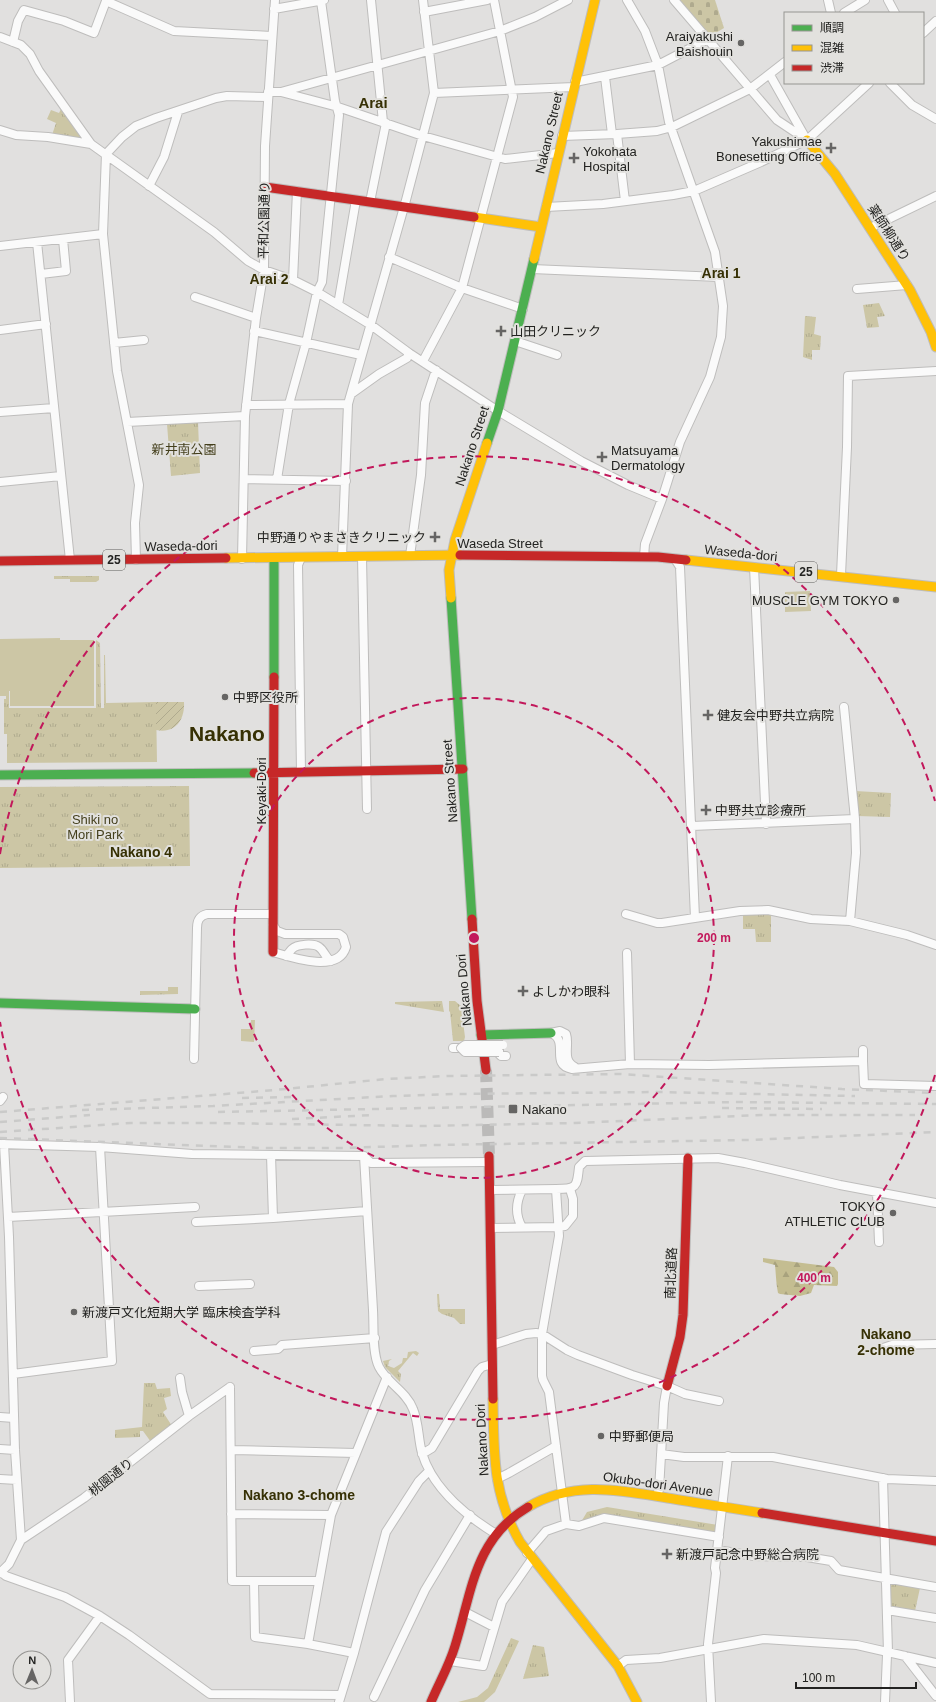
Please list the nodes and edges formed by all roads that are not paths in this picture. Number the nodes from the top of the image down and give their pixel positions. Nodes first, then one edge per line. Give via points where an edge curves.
1 (275, 0) edge
2 (322, 0) edge
3 (371, 0) edge
4 (423, 0) edge
5 (487, 0) edge
6 (494, 0) edge
7 (568, 0) edge
8 (595, 0) edge
9 (627, 0) edge
10 (674, 0) edge
11 (828, 0) edge
12 (865, 0) edge
13 (888, 0) edge
14 (274, 9) junction
15 (424, 12) junction
16 (831, 12) edge
17 (846, 12) edge
18 (894, 12) edge
19 (936, 21) edge
20 (500, 31) junction
21 (924, 32) edge
22 (272, 36) junction
23 (0, 38) edge
24 (708, 39) junction
25 (13, 42) junction
26 (429, 50) junction
27 (784, 63) edge
28 (378, 64) junction
29 (658, 65) junction
30 (770, 75) junction
31 (332, 77) junction
32 (605, 77) junction
33 (868, 84) edge
34 (891, 84) edge
35 (574, 85) junction
36 (512, 89) junction
37 (750, 89) junction
38 (281, 92) junction
39 (434, 93) junction
40 (268, 94) junction
41 (338, 107) junction
42 (178, 112) junction
43 (936, 119) edge
44 (385, 123) junction
45 (672, 127) junction
46 (0, 130) edge
47 (614, 134) junction
48 (423, 136) junction
49 (562, 136) junction
50 (807, 140) junction
51 (91, 144) junction
52 (558, 152) junction
53 (106, 154) junction
54 (498, 157) junction
55 (149, 186) junction
56 (265, 187) junction
57 (298, 191) junction
58 (694, 191) junction
59 (330, 196) junction
60 (936, 196) edge
61 (356, 200) junction
62 (625, 201) junction
63 (370, 202) junction
64 (404, 207) junction
65 (546, 207) junction
66 (481, 218) junction
67 (541, 227) junction
68 (870, 228) junction
69 (103, 234) junction
70 (63, 239) junction
71 (37, 242) junction
72 (0, 246) edge
73 (389, 257) junction
74 (532, 268) junction
75 (264, 270) junction
76 (41, 274) junction
77 (719, 277) junction
78 (293, 280) junction
79 (907, 285) junction
80 (462, 288) junction
81 (857, 289) dead end
82 (317, 292) junction
83 (195, 297) dead end
84 (338, 305) junction
85 (523, 309) junction
86 (256, 318) junction
87 (46, 324) junction
88 (370, 324) junction
89 (0, 330) edge
90 (254, 331) junction
91 (933, 331) edge
92 (144, 340) dead end
93 (515, 341) junction
94 (114, 343) junction
95 (306, 343) junction
96 (936, 347) edge
97 (409, 353) junction
98 (361, 354) junction
99 (557, 355) dead end
100 (423, 361) junction
101 (436, 370) junction
102 (936, 371) edge
103 (695, 389) dead end
104 (704, 393) junction
105 (351, 394) junction
106 (289, 404) junction
107 (348, 404) junction
108 (246, 405) junction
109 (54, 408) junction
110 (498, 411) junction
111 (0, 412) edge
112 (245, 416) junction
113 (127, 422) junction
114 (61, 476) junction
115 (244, 479) junction
116 (277, 479) junction
117 (346, 481) junction
118 (0, 482) edge
119 (662, 499) junction
120 (410, 556) junction
121 (451, 556) junction
122 (342, 557) junction
123 (362, 557) junction
124 (644, 557) junction
125 (274, 558) junction
126 (301, 558) junction
127 (242, 559) junction
128 (676, 559) junction
129 (70, 560) junction
130 (136, 560) junction
131 (0, 561) edge
132 (754, 567) junction
133 (841, 576) junction
134 (936, 587) edge
135 (844, 707) dead end
136 (462, 769) junction
137 (367, 771) junction
138 (301, 772) junction
139 (274, 773) junction
140 (0, 775) edge
141 (367, 809) dead end
142 (855, 819) junction
143 (766, 824) junction
144 (692, 826) junction
145 (273, 914) junction
146 (626, 914) dead end
147 (695, 918) junction
148 (850, 921) junction
149 (273, 924) junction
150 (936, 945) edge
151 (273, 952) joint
152 (627, 953) dead end
153 (286, 956) junction
154 (331, 961) junction
155 (0, 1003) edge
156 (195, 1009) junction
157 (552, 1033) joint
158 (481, 1035) junction
159 (457, 1048) dead end
160 (502, 1050) dead end
161 (862, 1050) dead end
162 (194, 1059) dead end
163 (863, 1061) junction
164 (630, 1064) junction
165 (486, 1070) tunnel mouth
166 (936, 1086) edge
167 (2, 1144) edge
168 (100, 1147) junction
169 (271, 1155) junction
170 (364, 1156) junction
171 (688, 1158) junction
172 (489, 1159) joint
173 (3, 1184) edge
174 (556, 1189) junction
175 (570, 1189) junction
176 (490, 1190) junction
177 (522, 1190) junction
178 (877, 1193) junction
179 (936, 1203) edge
180 (195, 1207) dead end
181 (367, 1211) junction
182 (104, 1212) junction
183 (8, 1217) junction
184 (273, 1218) junction
185 (196, 1222) dead end
186 (522, 1227) junction
187 (558, 1227) junction
188 (490, 1228) junction
189 (0, 1235) edge
190 (9, 1237) junction
191 (879, 1242) dead end
192 (250, 1284) dead end
193 (199, 1286) dead end
194 (542, 1334) junction
195 (375, 1338) junction
196 (936, 1344) edge
197 (492, 1345) junction
198 (883, 1348) dead end
199 (254, 1351) dead end
200 (492, 1364) junction
201 (13, 1374) junction
202 (387, 1377) junction
203 (180, 1378) dead end
204 (667, 1386) junction
205 (719, 1401) dead end
206 (189, 1416) junction
207 (0, 1417) edge
208 (14, 1418) junction
209 (556, 1446) junction
210 (0, 1449) edge
211 (15, 1450) junction
212 (231, 1450) junction
213 (356, 1453) junction
214 (422, 1454) junction
215 (661, 1454) junction
216 (728, 1456) junction
217 (429, 1471) junction
218 (497, 1478) junction
219 (883, 1478) junction
220 (0, 1479) edge
221 (17, 1480) junction
222 (936, 1481) edge
223 (563, 1492) junction
224 (656, 1496) junction
225 (723, 1507) junction
226 (231, 1514) junction
227 (331, 1515) junction
228 (470, 1515) junction
229 (510, 1521) junction
230 (566, 1524) junction
231 (884, 1533) junction
232 (496, 1534) junction
233 (719, 1537) junction
234 (22, 1540) junction
235 (936, 1541) edge
236 (718, 1550) junction
237 (530, 1556) junction
238 (1, 1573) edge
239 (886, 1579) junction
240 (254, 1581) junction
241 (319, 1581) junction
242 (936, 1587) edge
243 (887, 1610) junction
244 (465, 1612) junction
245 (100, 1616) junction
246 (936, 1618) edge
247 (494, 1627) junction
248 (308, 1644) junction
249 (709, 1649) junction
250 (888, 1652) junction
251 (354, 1653) junction
252 (905, 1656) junction
253 (450, 1661) junction
254 (936, 1663) edge
255 (618, 1666) junction
256 (210, 1694) junction
257 (936, 1696) edge
258 (374, 1697) dead end
259 (340, 1699) edge
260 (70, 1702) edge
261 (206, 1702) edge
262 (431, 1702) edge
263 (637, 1702) edge
264 (711, 1702) edge
265 (885, 1702) edge

1 - 14 street, 平和公園通り
2 - 14 street
2 - 31 street
3 - 28 street
4 - 15 street
5 - 15 street
6 - 20 street
7 - 20 street
8 - 35 main road, Nakano Street
9 - 29 street via 645,32
10 - 24 street
11 - 16 street
12 - 17 street
13 - 18 street
14 - 22 street, 平和公園通り
15 - 26 street
19 - 21 street
20 - 26 street
20 - 36 street
22 - 25 street via 174,31 106,1 94,33 64,21 24,10 18,20
22 - 40 street, 平和公園通り
23 - 25 street
24 - 29 street
24 - 37 street
25 - 51 street via 22,45 30,54 39,71
26 - 28 street
26 - 39 street
27 - 30 street
28 - 31 street
28 - 44 street
29 - 32 street
29 - 45 street
30 - 37 street
30 - 50 street
31 - 38 street
31 - 41 street
32 - 35 street
32 - 47 street
33 - 50 street
34 - 43 street via 912,105
35 - 36 street
35 - 49 main road, Nakano Street
36 - 39 street
36 - 54 street via 513,97
37 - 45 street
37 - 50 street via 777,120
38 - 40 street
38 - 41 street
39 - 48 street
40 - 42 street via 216,98
40 - 56 street, 平和公園通り
41 - 44 street
41 - 59 street
42 - 53 street via 136,126
42 - 55 street via 164,157
44 - 48 street
44 - 63 street
45 - 47 street
45 - 58 street
46 - 51 street via 16,135
47 - 49 street
47 - 62 street
48 - 54 street
48 - 64 street
49 - 52 main road, Nakano Street
50 - 58 street
50 - 68 main road, 薬師柳通り via 832,169
51 - 53 street
52 - 54 street via 505,159
52 - 65 main road, Nakano Street
53 - 55 street
53 - 69 street
54 - 66 street
55 - 75 street via 214,232 248,261
56 - 57 main road
56 - 75 street, 平和公園通り
57 - 59 main road
57 - 78 street
58 - 62 street
58 - 77 street via 715,252
59 - 61 main road
59 - 82 street via 322,282
60 - 68 street
61 - 63 main road
61 - 84 street
62 - 65 street
63 - 64 main road
64 - 66 main road
64 - 73 street
65 - 67 main road, Nakano Street
66 - 67 main road
66 - 80 street
67 - 74 main road, Nakano Street
68 - 79 main road, 薬師柳通り
69 - 70 street
69 - 94 street
70 - 71 street
70 - 76 street via 66,271
71 - 72 street
71 - 76 street
73 - 80 street
73 - 88 street
74 - 77 street
74 - 85 main road, Nakano Street
75 - 78 street
75 - 86 street, 平和公園通り
76 - 87 street
77 - 104 street via 723,306 721,336
78 - 82 street
79 - 81 street
79 - 91 main road, 薬師柳通り
80 - 85 street
80 - 100 street
82 - 84 street
82 - 95 street
83 - 86 street
84 - 88 street
85 - 93 main road, Nakano Street
86 - 90 street, 平和公園通り
87 - 89 street
87 - 109 street
88 - 97 street
88 - 98 street
90 - 95 street
90 - 108 street, 平和公園通り
91 - 96 main road, 薬師柳通り
92 - 94 street
93 - 99 street
93 - 110 main road, Nakano Street
94 - 113 street
95 - 98 street
95 - 106 street
97 - 100 street
97 - 105 street via 407,358
98 - 105 street
100 - 101 street
101 - 110 street
101 - 120 street via 425,403 421,475
102 - 133 street via 848,376
103 - 104 street
104 - 119 street via 680,442
105 - 107 street
106 - 107 street
106 - 108 street
106 - 116 street
107 - 117 street
108 - 112 street, 平和公園通り
109 - 111 street
109 - 114 street
110 - 119 street via 580,461
110 - 121 main road, Nakano Street
112 - 113 street
112 - 115 street, 平和公園通り
113 - 130 street via 139,485 135,523
114 - 118 street
114 - 129 street
115 - 116 street
115 - 127 street, 平和公園通り
116 - 117 street
117 - 122 street
119 - 124 street via 645,544
120 - 121 main road, Waseda Street / 25
120 - 123 main road, Waseda Street / 25
121 - 124 main road, Waseda Street / 25
121 - 136 main road, Nakano Street via 449,570
122 - 123 main road, Waseda-dori / 25
122 - 126 main road, Waseda-dori / 25
123 - 137 street
124 - 128 main road, Waseda-dori / 25
125 - 126 main road, Waseda-dori / 25
125 - 127 main road, Waseda-dori / 25
125 - 139 main road, Keyaki-Dori
126 - 138 street via 298,566
127 - 130 main road, Waseda-dori / 25
128 - 132 main road, Waseda-dori / 25
128 - 144 street via 680,566
129 - 130 main road, Waseda-dori / 25
129 - 131 main road, Waseda-dori / 25
132 - 133 main road, Waseda-dori / 25
132 - 143 street
133 - 134 main road, Waseda-dori / 25
135 - 142 street
136 - 137 main road
136 - 158 main road, Nakano Street
137 - 138 main road
137 - 141 street
138 - 139 main road
139 - 140 main road
139 - 145 main road, Keyaki-Dori
142 - 143 street
142 - 148 street via 856,853
143 - 144 street
144 - 147 street
145 - 149 main road, Keyaki-Dori
145 - 156 street via 207,914 200,917 197,928
146 - 147 street via 657,923
147 - 148 street via 740,911 768,910 811,919
148 - 150 street
149 - 151 main road, Keyaki-Dori
149 - 154 street via 280,933 334,934 343,937 345,951
151 - 153 street
152 - 164 street
153 - 154 street via 308,961
153 - 154 street via 297,946 315,945 319,946
155 - 156 main road
156 - 162 street
157 - 158 main road
157 - 164 street via 560,1039 560,1057 568,1068
158 - 165 main road, Nakano Dori
159 - 160 street, bridge via 465,1045
161 - 163 street
163 - 164 street via 709,1065
163 - 166 street via 864,1084
167 - 168 street
167 - 173 street
168 - 169 street via 192,1154
168 - 182 street
169 - 170 street
169 - 184 street
170 - 172 street via 371,1163
170 - 181 street
171 - 175 street via 585,1161 579,1166 576,1185
171 - 178 street via 718,1158 745,1162
171 - 204 main road, 南北道路 via 683,1316
172 - 176 main road, Nakano Dori
173 - 183 street
174 - 175 street
174 - 177 street
174 - 187 street
175 - 187 street via 573,1216 565,1226
176 - 177 street
176 - 188 main road, Nakano Dori
177 - 186 street via 517,1199 517,1219
178 - 179 street
178 - 191 street
180 - 182 street
181 - 184 street
181 - 195 street
182 - 183 street
182 - 201 street via 112,1361
183 - 190 street
184 - 185 street
186 - 187 street
186 - 188 street
187 - 194 street via 559,1236
188 - 197 main road, Nakano Dori
189 - 190 street
190 - 201 street
192 - 193 street
194 - 197 street via 526,1334
194 - 204 street via 568,1351
194 - 209 street via 542,1376 550,1392
195 - 199 street via 282,1345 278,1349
195 - 202 street via 379,1368
196 - 198 street via 892,1345
197 - 200 main road, Nakano Dori
200 - 214 street via 480,1368 432,1448
200 - 218 main road, Nakano Dori via 494,1463
201 - 208 street
202 - 213 street
202 - 214 street via 411,1402
203 - 206 street
204 - 205 street via 685,1394
204 - 215 street
206 - 212 street, 桃園通り via 230,1387
206 - 234 street, 桃園通り via 84,1498
207 - 208 street
208 - 211 street
209 - 218 street
209 - 223 street
210 - 211 street
211 - 221 street
212 - 213 street
212 - 226 street
213 - 227 street
214 - 217 street
215 - 216 street via 684,1457
215 - 224 street via 659,1490
216 - 219 street via 773,1457
216 - 225 street
217 - 228 street via 452,1501
217 - 251 street via 419,1481 386,1532
218 - 229 main road, Nakano Dori
219 - 222 street
219 - 231 street
220 - 221 street
221 - 234 street
223 - 224 main road, Okubo-dori Avenue via 602,1489
223 - 229 main road, Okubo-dori Avenue via 535,1502
223 - 230 street
224 - 225 main road, Okubo-dori Avenue
225 - 231 main road, Okubo-dori Avenue
225 - 233 street
226 - 227 street
226 - 240 street via 232,1581
227 - 241 street
228 - 232 street
228 - 258 street via 425,1590
229 - 232 main road, Okubo-dori Avenue
229 - 237 main road, Nakano Dori via 516,1537
230 - 233 street via 579,1526 608,1518
230 - 237 street via 546,1531
231 - 235 main road, Okubo-dori Avenue
231 - 239 street
232 - 244 main road, Okubo-dori Avenue via 480,1562
233 - 236 street
234 - 238 street, 桃園通り
236 - 239 street via 754,1556 831,1561 839,1570
236 - 249 street
237 - 247 street via 502,1602
237 - 255 main road, Nakano Dori
238 - 245 street via 65,1597
239 - 242 street
239 - 243 street
240 - 241 street
240 - 248 street via 255,1637
241 - 248 street
243 - 246 street
243 - 250 street
244 - 247 street
244 - 253 main road, Okubo-dori Avenue
245 - 256 street
245 - 260 street via 68,1660
247 - 253 street via 483,1666
248 - 251 street
249 - 250 street via 769,1639 857,1645
249 - 255 street via 660,1658 626,1660
249 - 264 street
250 - 252 street
250 - 265 street
251 - 259 street
252 - 254 street
252 - 257 street
253 - 262 main road, Okubo-dori Avenue
255 - 263 main road, Nakano Dori
256 - 259 street
256 - 261 street

